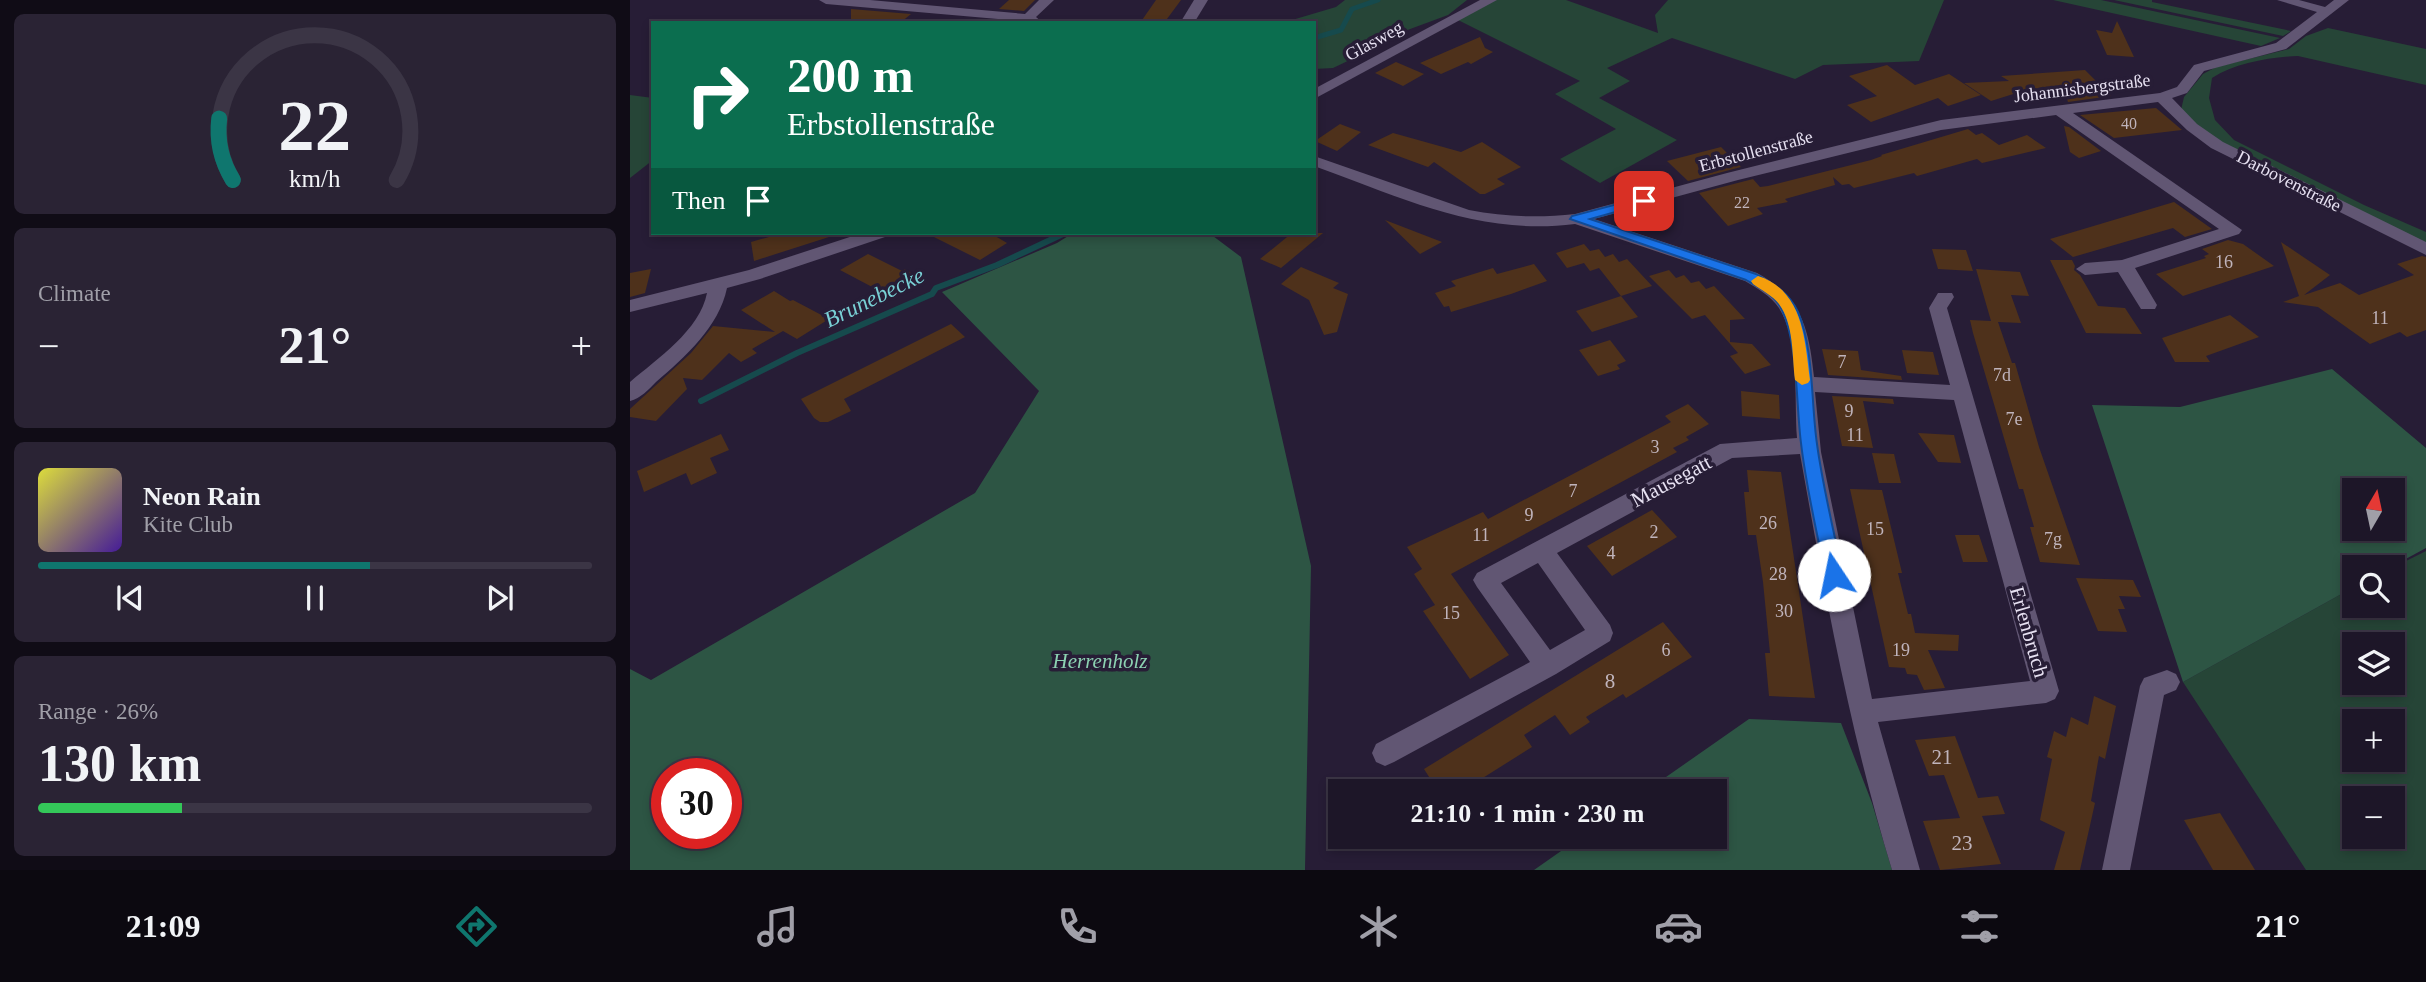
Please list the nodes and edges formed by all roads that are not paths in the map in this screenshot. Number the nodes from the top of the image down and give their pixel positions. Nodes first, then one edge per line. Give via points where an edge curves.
1 (827, 0) edge
2 (1047, 0) edge
3 (1201, 0) edge
4 (1490, 0) edge
5 (2284, 0) edge
6 (2342, 0) edge
7 (854, 1) edge
8 (884, 2) edge
9 (2327, 11) junction
10 (1032, 21) edge
11 (1188, 21) edge
12 (1316, 95) edge
13 (2162, 97) junction
14 (2060, 111) junction
15 (1925, 129) joint
16 (1316, 162) edge
17 (1576, 219) junction
18 (873, 235) edge
19 (2426, 249) edge
20 (2123, 266) junction
21 (2085, 269) dead end
22 (718, 285) junction
23 (1945, 297) dead end
24 (2148, 305) dead end
25 (630, 306) edge
26 (1803, 384) junction
27 (1962, 393) junction
28 (630, 394) edge
29 (1809, 445) junction
30 (1542, 550) junction
31 (1547, 666) junction
32 (2160, 684) dead end
33 (1861, 712) junction
34 (1385, 753) dead end
35 (1906, 870) edge
36 (2116, 870) edge

1 - 7 street
2 - 10 street
3 - 11 street
4 - 12 street, Glasweg
5 - 9 street
6 - 9 street, Johannisbergstraße
7 - 8 street
8 - 10 street
9 - 13 street, Johannisbergstraße via 2281,46 2199,68 2182,90
13 - 14 street, Johannisbergstraße
13 - 19 street, Darbovenstraße via 2217,145
14 - 15 street, Johannisbergstraße
14 - 20 street via 2233,230
15 - 17 street, Erbstollenstraße
16 - 17 street, Erbstollenstraße via 1466,215 1523,223
17 - 26 street via 1772,288 1783,299 1796,327
18 - 22 street
20 - 21 street
20 - 24 street
22 - 25 street
22 - 28 street via 714,307 703,322
23 - 27 street, Erlenbruch via 1938,308
26 - 27 street
26 - 29 street
27 - 33 street, Erlenbruch via 2046,691
29 - 30 street, Mausegatt via 1728,450
29 - 33 street
30 - 31 street via 1601,634
30 - 31 street, Mausegatt via 1485,580
31 - 34 street
32 - 36 street
33 - 35 street

